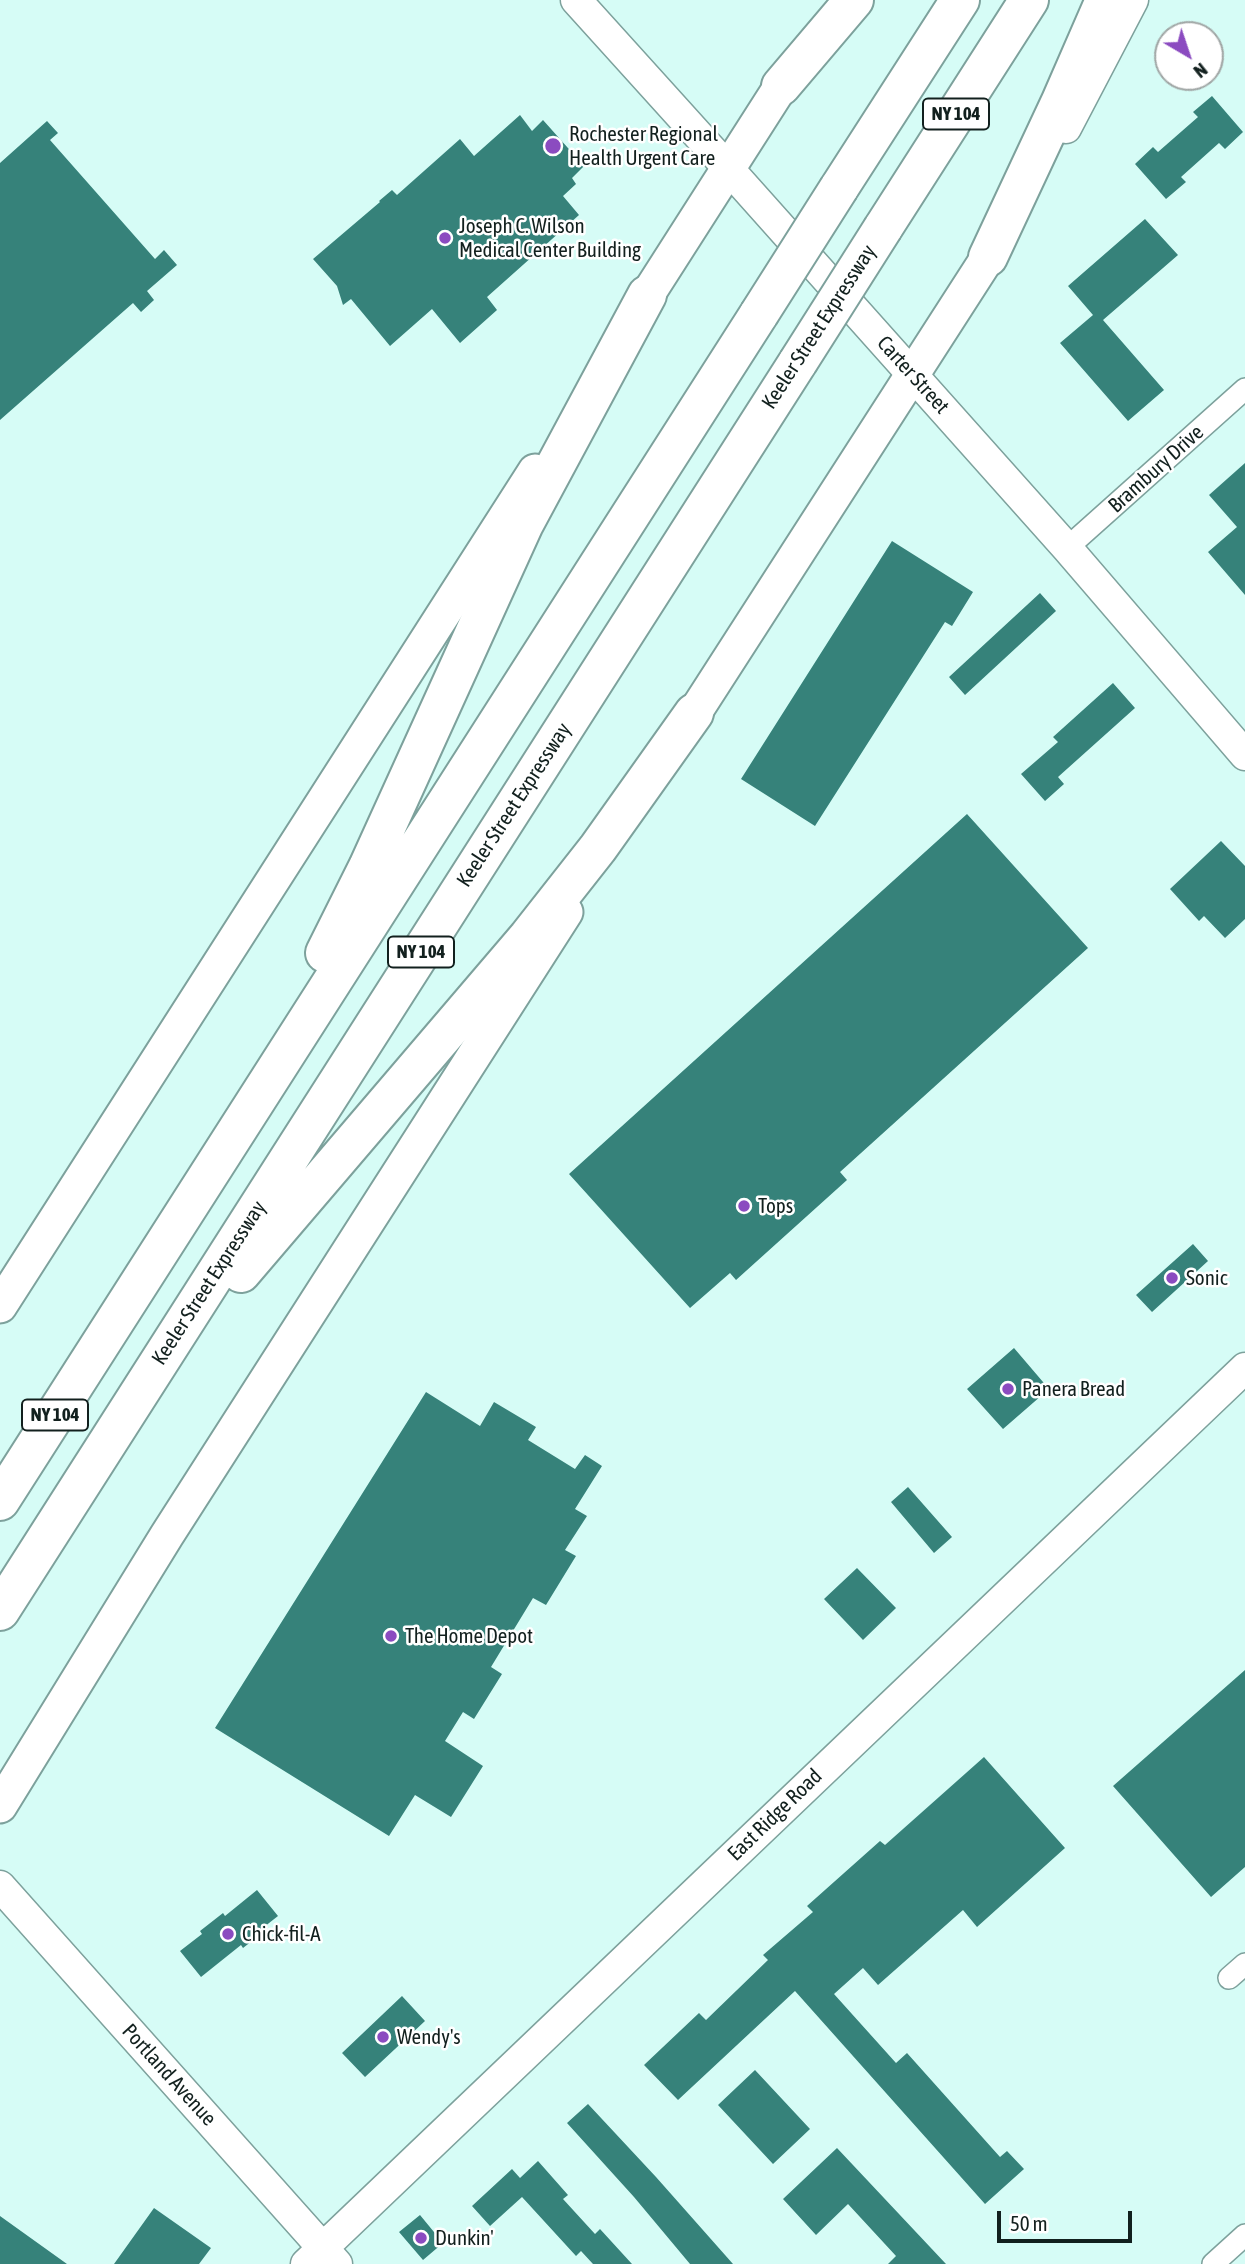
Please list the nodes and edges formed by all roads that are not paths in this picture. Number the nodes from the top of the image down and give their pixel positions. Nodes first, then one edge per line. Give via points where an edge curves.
1 (576, 0) edge
2 (843, 0) edge
3 (854, 0) edge
4 (960, 0) edge
5 (1029, 0) edge
6 (1105, 0) edge
7 (1133, 0) edge
8 (781, 86) junction
9 (727, 167) junction
10 (988, 257) junction
11 (647, 295) junction
12 (912, 375) junction
13 (1245, 389) edge
14 (1067, 548) junction
15 (694, 713) junction
16 (1245, 755) edge
17 (0, 1306) edge
18 (111, 1328) junction
19 (1245, 1368) edge
20 (0, 1502) edge
21 (43, 1543) junction
22 (0, 1611) edge
23 (0, 1806) edge
24 (0, 1886) edge
25 (1245, 2235) edge
26 (322, 2258) edge
27 (1213, 2264) edge

1 - 9 main road, Carter Street
2 - 8 main road
3 - 8 highway
4 - 18 highway, NY 104, bridge
5 - 21 highway, Keeler Street Expressway / NY 104, bridge
6 - 10 highway
7 - 10 main road via 1056,146
8 - 9 main road
9 - 11 main road
9 - 12 main road, Carter Street
10 - 12 main road
11 - 17 main road
11 - 18 highway via 524,524 330,944
12 - 14 main road, Carter Street
12 - 15 main road
13 - 14 street, Brambury Drive
14 - 16 main road, Carter Street
15 - 21 highway via 528,937 253,1258
15 - 23 main road via 167,1535
18 - 20 highway, NY 104
19 - 26 main road, East Ridge Road
21 - 22 highway, Keeler Street Expressway / NY 104
24 - 26 main road, Portland Avenue
25 - 27 street

